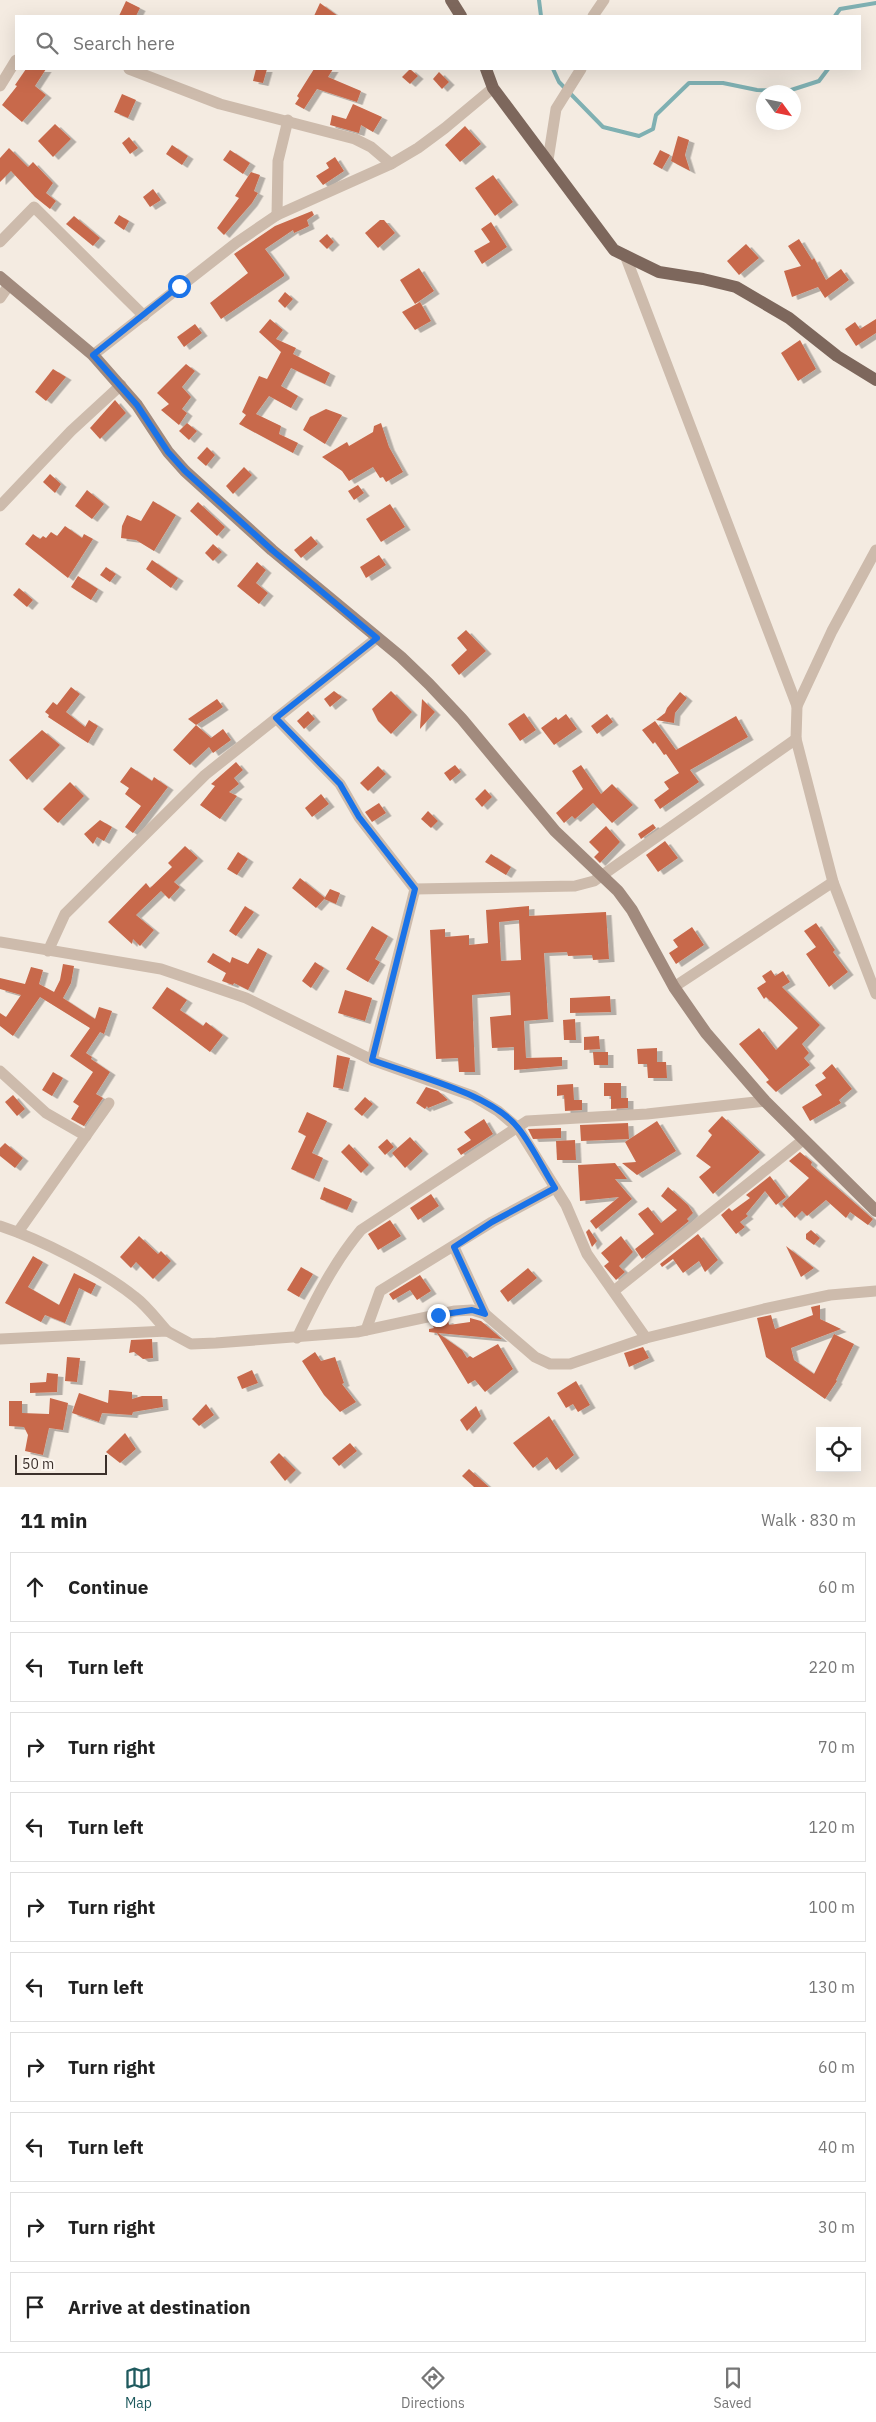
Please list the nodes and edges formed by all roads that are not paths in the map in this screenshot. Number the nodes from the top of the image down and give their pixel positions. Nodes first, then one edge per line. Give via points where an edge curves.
1 (450, 0) edge
2 (604, 0) edge
3 (460, 15) edge
4 (594, 15) edge
5 (15, 62) edge
6 (132, 70) edge
7 (486, 70) edge
8 (580, 70) edge
9 (0, 86) edge
10 (494, 88) junction
11 (288, 120) junction
12 (548, 160) junction
13 (391, 164) junction
14 (277, 215) junction
15 (0, 242) edge
16 (625, 255) junction
17 (5, 281) edge
18 (0, 298) edge
19 (144, 316) junction
20 (93, 355) junction
21 (876, 380) edge
22 (121, 385) junction
23 (0, 506) edge
24 (876, 550) edge
25 (377, 638) junction
26 (797, 706) junction
27 (276, 718) junction
28 (796, 739) junction
29 (602, 876) junction
30 (833, 882) junction
31 (415, 889) junction
32 (0, 942) edge
33 (48, 951) junction
34 (674, 987) junction
35 (876, 994) edge
36 (372, 1060) junction
37 (0, 1071) edge
38 (765, 1102) junction
39 (109, 1103) dead end
40 (518, 1128) junction
41 (86, 1136) junction
42 (803, 1140) junction
43 (555, 1188) junction
44 (876, 1211) edge
45 (0, 1226) edge
46 (18, 1232) junction
47 (454, 1247) junction
48 (615, 1290) junction
49 (876, 1291) edge
50 (485, 1314) junction
51 (167, 1330) junction
52 (366, 1330) junction
53 (297, 1338) junction
54 (646, 1338) junction
55 (0, 1339) edge

1 - 3 main road
2 - 4 street
5 - 9 street
6 - 11 street via 220,104
7 - 10 main road
8 - 12 street via 556,109
10 - 12 main road
10 - 13 street via 445,128
11 - 13 street via 355,139 372,147
11 - 14 street via 278,161
12 - 16 main road via 614,250
13 - 14 street
14 - 19 street via 236,242
15 - 19 street via 34,207
16 - 21 main road via 660,272 736,287 789,318 838,356
16 - 26 street
17 - 18 street
17 - 20 street
19 - 20 street
20 - 22 street
22 - 23 street via 71,431
22 - 25 street via 185,471 272,550
24 - 26 street via 832,631
25 - 27 street
25 - 29 street via 429,684 555,831
26 - 28 street
27 - 31 street via 340,784 359,817
27 - 33 street via 205,775 65,914
28 - 29 street
28 - 30 street
29 - 31 street via 575,886
29 - 34 street via 632,910
30 - 34 street
30 - 35 street
31 - 36 street
32 - 33 street
33 - 36 street via 162,969 246,998
34 - 38 street via 706,1033
36 - 40 street via 473,1096
37 - 41 street via 46,1113
38 - 40 street via 647,1114 527,1121
38 - 42 street
39 - 41 street
40 - 43 street
40 - 53 street via 361,1230 316,1298
41 - 46 street
42 - 44 street
42 - 48 street
43 - 47 street
43 - 48 street via 587,1254
45 - 46 street
46 - 51 street via 108,1278 136,1298
47 - 50 street
47 - 52 street via 380,1291
48 - 54 street
49 - 54 street via 830,1295
50 - 52 street via 472,1310 455,1311
50 - 54 street via 521,1346 550,1364 570,1364
51 - 53 street via 191,1344
51 - 55 street
52 - 53 street

